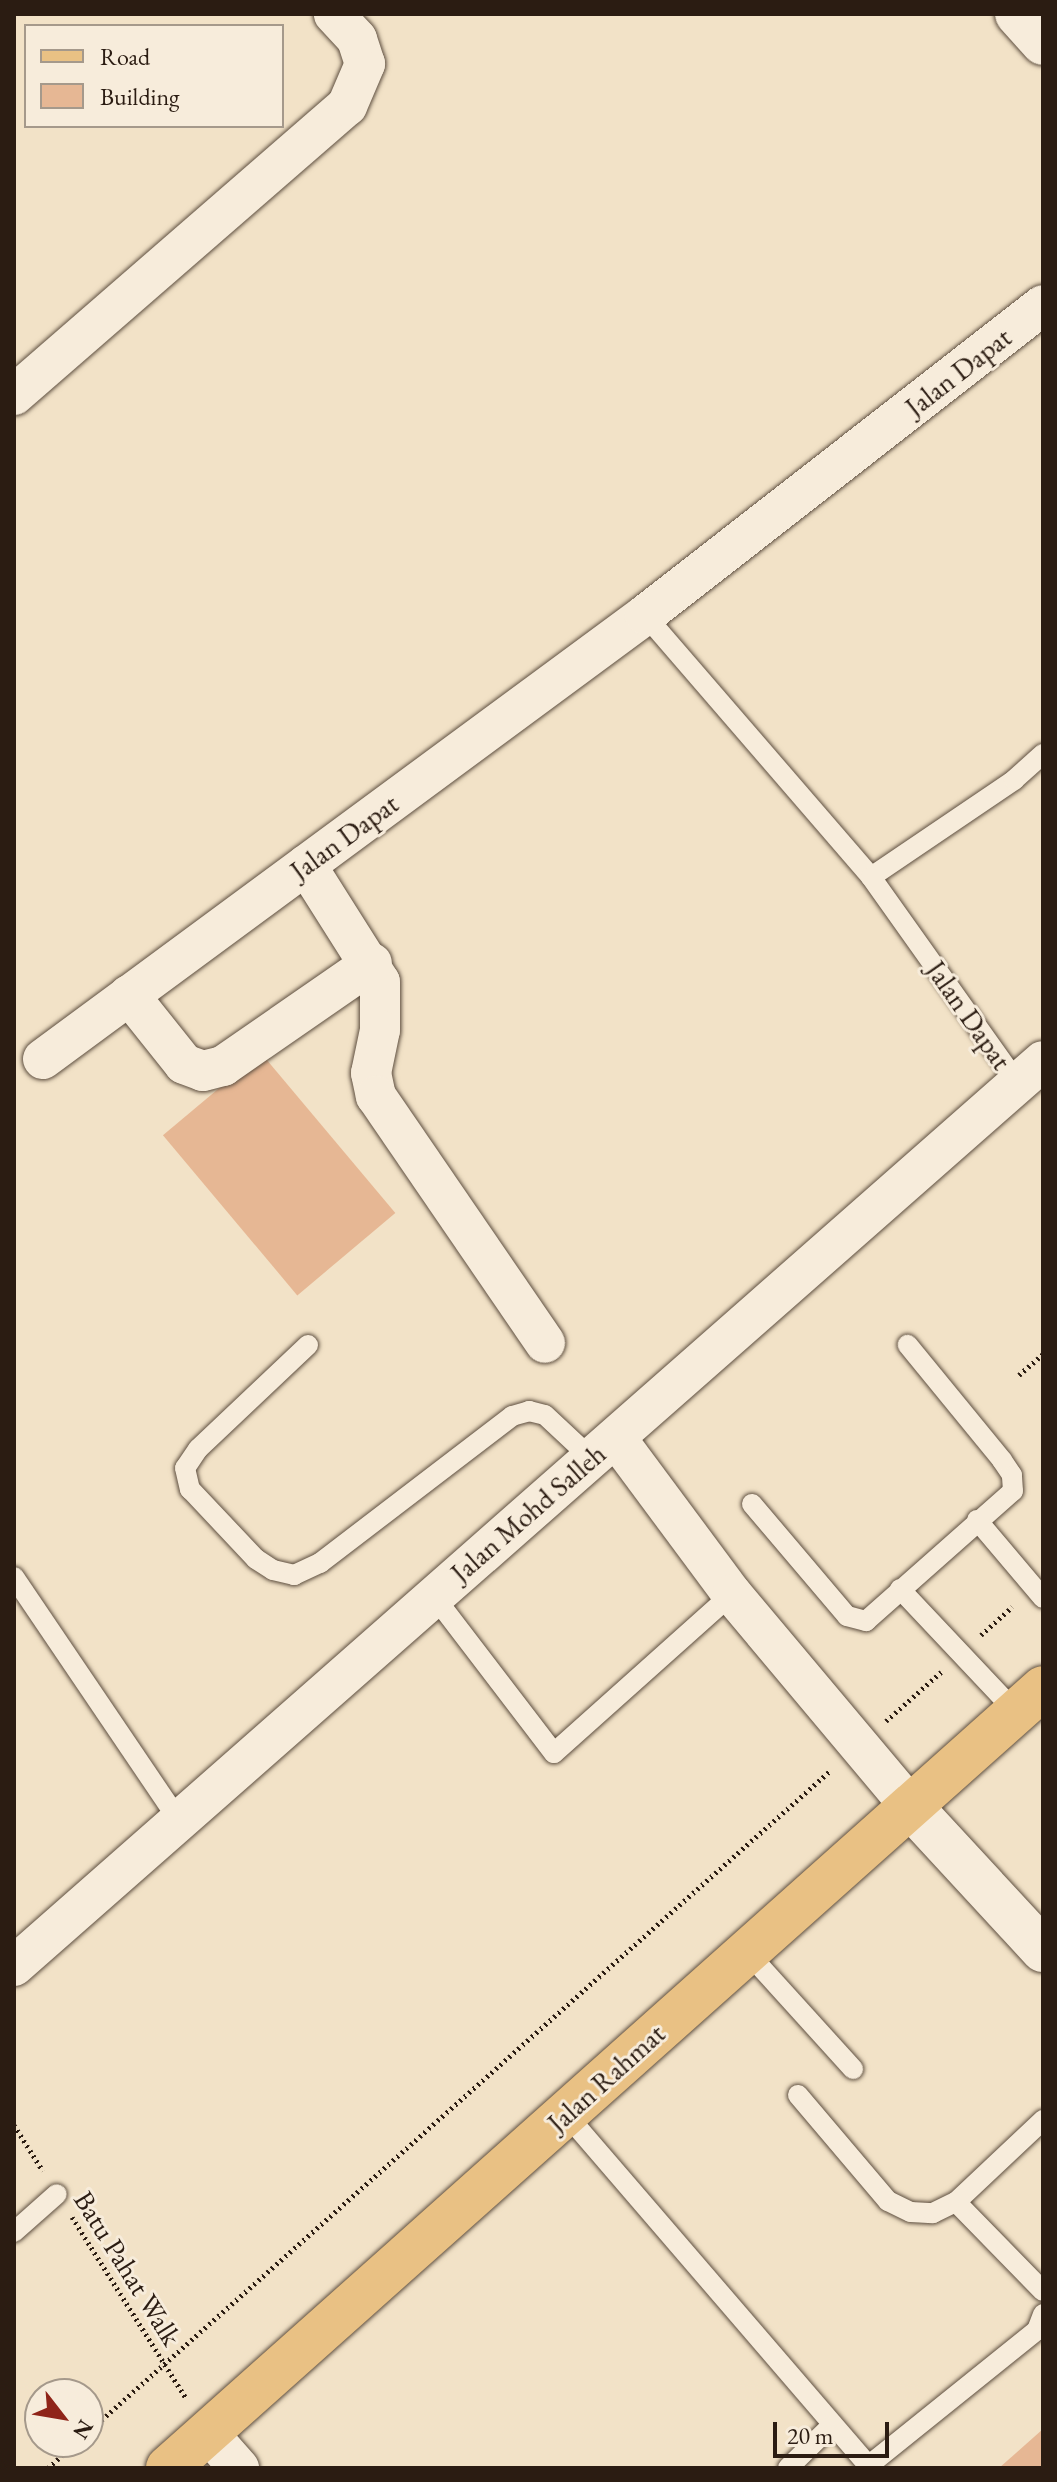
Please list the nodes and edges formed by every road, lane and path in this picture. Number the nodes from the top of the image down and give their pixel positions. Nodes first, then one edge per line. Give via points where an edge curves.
1 (334, 14) edge
2 (1017, 14) edge
3 (1043, 43) edge
4 (1043, 305) edge
5 (14, 395) edge
6 (645, 615) junction
7 (1043, 754) edge
8 (306, 865) junction
9 (871, 877) junction
10 (372, 963) junction
11 (129, 995) junction
12 (43, 1059) dead end
13 (1030, 1072) edge
14 (545, 1343) dead end
15 (308, 1345) dead end
16 (908, 1345) dead end
17 (1043, 1354) edge
18 (1019, 1375) dead end
19 (604, 1448) junction
20 (752, 1504) dead end
21 (977, 1520) junction
22 (14, 1577) edge
23 (900, 1589) junction
24 (1038, 1593) edge
25 (732, 1594) junction
26 (433, 1595) junction
27 (959, 1655) junction
28 (1029, 1700) edge
29 (857, 1747) junction
30 (910, 1806) junction
31 (177, 1818) junction
32 (1043, 1950) edge
33 (747, 1952) junction
34 (14, 1966) edge
35 (853, 2069) dead end
36 (798, 2095) dead end
37 (566, 2114) junction
38 (1043, 2120) edge
39 (14, 2125) edge
40 (57, 2194) junction
41 (956, 2202) junction
42 (14, 2232) edge
43 (1043, 2291) edge
44 (1043, 2314) edge
45 (164, 2364) junction
46 (104, 2418) edge
47 (831, 2426) junction
48 (208, 2433) junction
49 (869, 2467) edge
50 (168, 2468) edge
51 (239, 2468) edge
52 (788, 2468) edge

1 - 5 street via 357,39 365,64 347,106
2 - 3 street
4 - 6 street, Jalan Dapat
6 - 8 street, Jalan Dapat
6 - 9 lane, Jalan Dapat
7 - 9 lane via 1014,780
8 - 10 street
8 - 11 street, Jalan Dapat
9 - 13 lane, Jalan Dapat
10 - 11 street via 223,1066 203,1071 184,1064
10 - 14 street via 381,1007 371,1073 376,1096
11 - 12 street, Jalan Dapat
13 - 19 street, Jalan Mohd Salleh
15 - 19 lane via 198,1449 185,1468 190,1489 256,1559 273,1570 294,1575 320,1563 512,1416 529,1411 545,1415
16 - 21 lane via 1012,1475 1013,1491
17 - 18 path
19 - 25 street
19 - 26 street, Jalan Mohd Salleh
20 - 23 lane via 847,1616 866,1621
21 - 23 lane
21 - 24 lane
22 - 31 lane
23 - 27 lane
24 - 27 path
25 - 26 lane via 554,1753
25 - 29 street
26 - 31 street, Jalan Mohd Salleh
27 - 28 lane
27 - 29 path
28 - 30 main road, Jalan Rahmat
29 - 30 street
29 - 45 path
30 - 32 street
30 - 33 main road, Jalan Rahmat
31 - 34 street, Jalan Mohd Salleh
33 - 35 lane
33 - 37 main road, Jalan Rahmat
36 - 41 lane via 888,2201 911,2212 933,2213
37 - 47 lane
37 - 48 main road, Jalan Rahmat
38 - 41 lane
39 - 40 path, Batu Pahat Walk
40 - 42 lane
40 - 45 path, Batu Pahat Walk
41 - 43 lane
44 - 49 lane via 1037,2330
45 - 46 path
45 - 48 path, Batu Pahat Walk
47 - 49 lane
47 - 52 lane
48 - 50 main road, Jalan Rahmat
48 - 51 street

